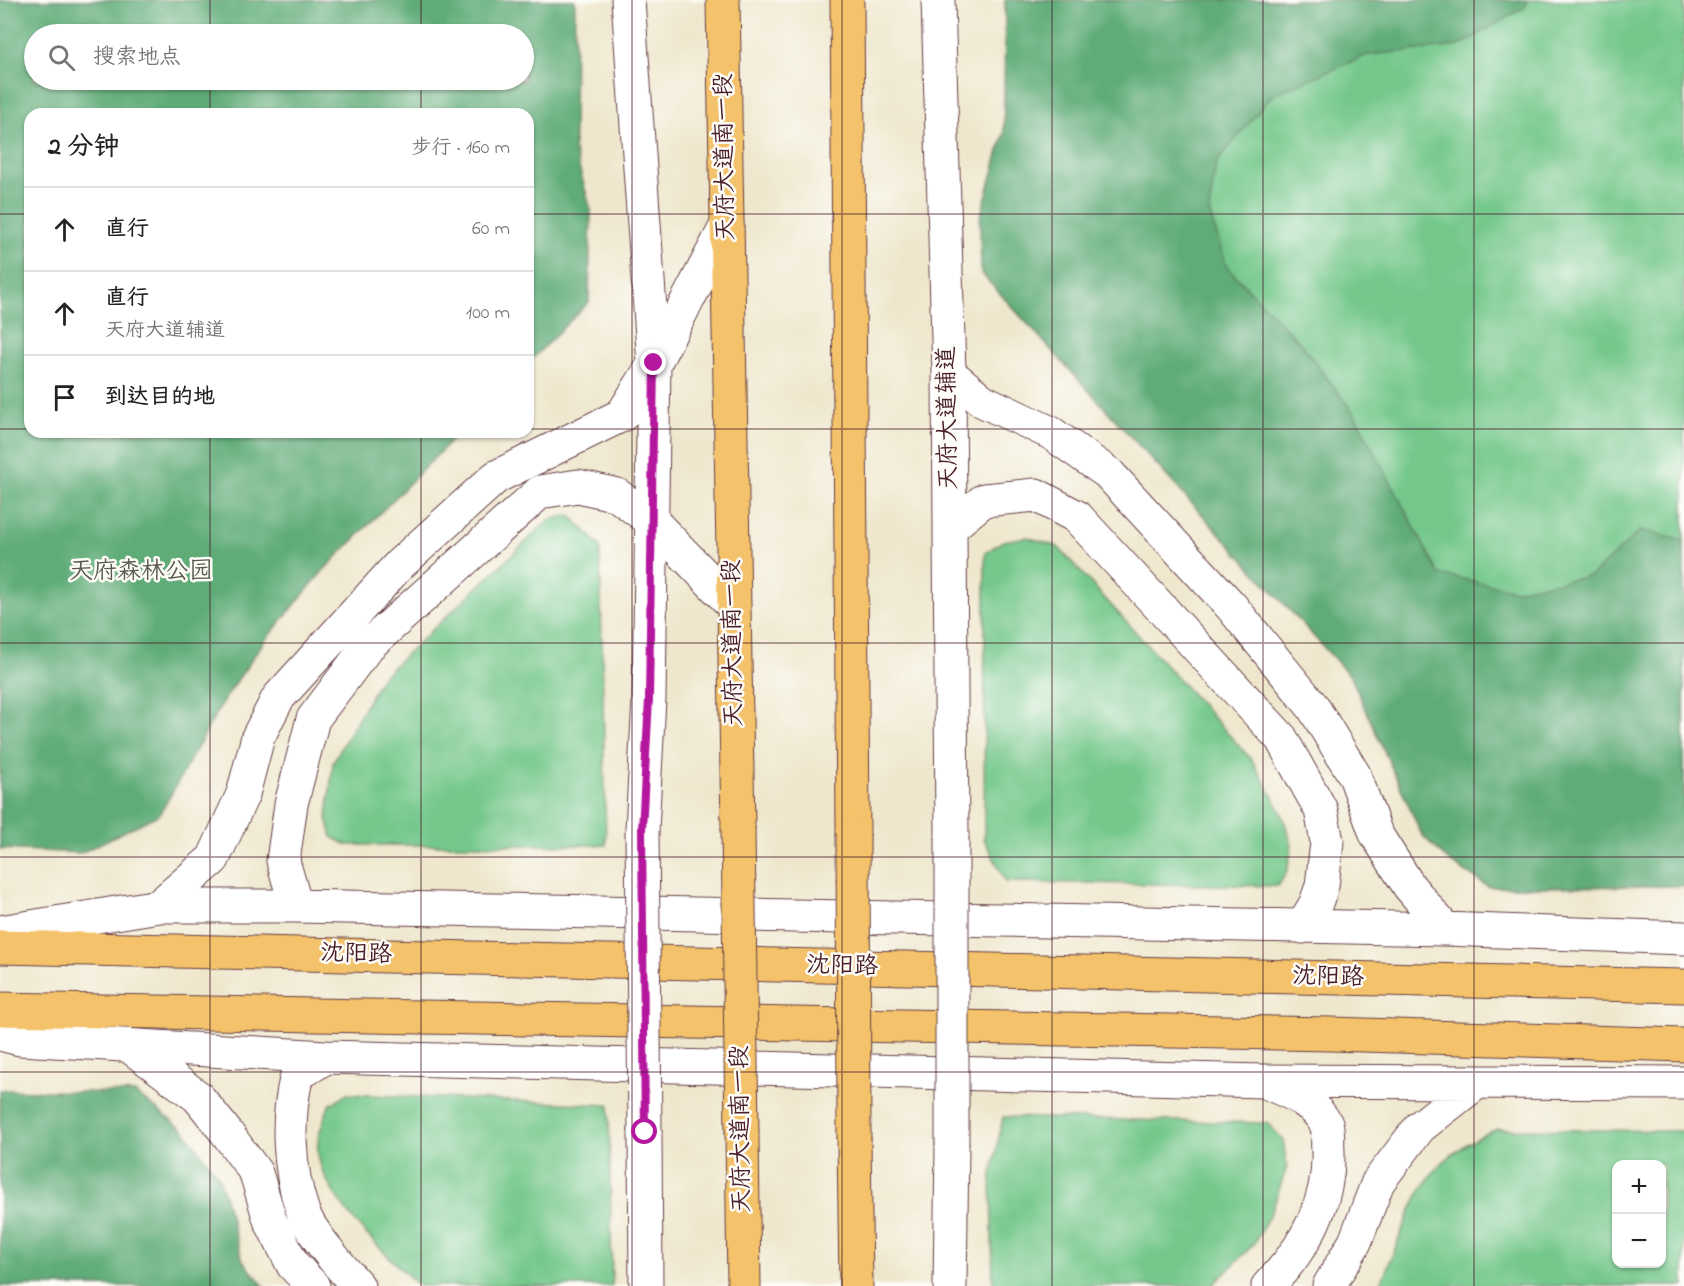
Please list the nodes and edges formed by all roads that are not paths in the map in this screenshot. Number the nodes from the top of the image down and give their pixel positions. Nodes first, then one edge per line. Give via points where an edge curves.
1 (628, 0) edge
2 (723, 0) edge
3 (848, 0) edge
4 (938, 0) edge
5 (727, 225) junction
6 (654, 363) junction
7 (949, 373) junction
8 (653, 522) junction
9 (951, 527) junction
10 (733, 605) junction
11 (159, 906) junction
12 (297, 906) junction
13 (1302, 927) junction
14 (1445, 929) junction
15 (0, 932) edge
16 (1684, 938) edge
17 (0, 947) edge
18 (1684, 986) edge
19 (0, 1009) edge
20 (0, 1034) edge
21 (1684, 1045) edge
22 (129, 1046) junction
23 (326, 1057) junction
24 (1263, 1081) junction
25 (1684, 1083) edge
26 (1475, 1084) junction
27 (313, 1286) edge
28 (358, 1286) edge
29 (646, 1286) edge
30 (744, 1286) edge
31 (856, 1286) edge
32 (950, 1286) edge
33 (1268, 1286) edge
34 (1329, 1286) edge

1 - 6 street
2 - 5 main road, 天府大道南一段
3 - 31 main road, bridge
4 - 7 street, 天府大道辅道
5 - 6 street
5 - 10 main road, 天府大道南一段
6 - 8 street
6 - 11 street via 622,415 496,477 399,565 278,698 258,737 243,794 213,859
7 - 9 street, 天府大道辅道
7 - 14 street via 983,401 1050,433 1108,473 1231,606 1313,707 1355,776 1376,834 1408,886
8 - 10 street
8 - 12 street via 617,495 578,486 540,492 368,645 313,719 291,804 283,861
8 - 29 street, bridge via 642,830
9 - 13 street via 984,500 1036,495 1077,517 1281,738 1321,810 1327,842 1322,886
9 - 32 street, 天府大道辅道, bridge
10 - 30 main road, 天府大道南一段, bridge
11 - 12 street
11 - 15 street
12 - 13 street
13 - 14 street
14 - 16 street
17 - 18 main road, 沈阳路
19 - 21 main road via 1319,1034
20 - 22 street via 20,1039
22 - 23 street
22 - 27 street via 198,1097 226,1132 256,1173 270,1220 293,1265
23 - 24 street
23 - 28 street via 297,1074 290,1103 292,1161 304,1213
24 - 26 street
24 - 33 street via 1302,1097 1326,1124 1329,1174 1317,1216 1291,1262
25 - 26 street
26 - 34 street via 1420,1127 1378,1182 1356,1242

